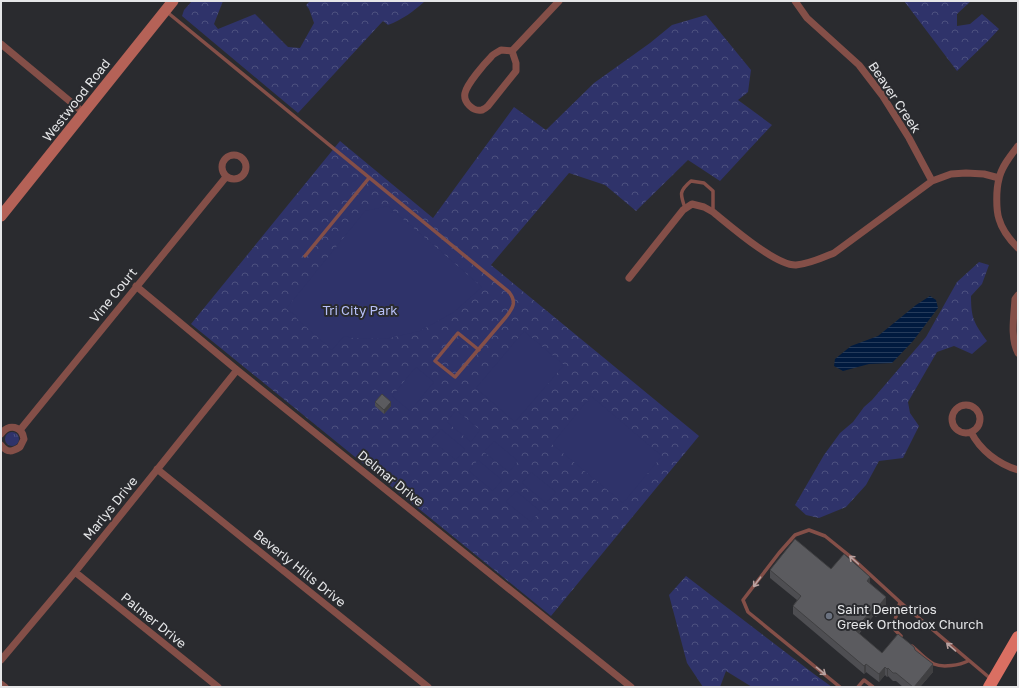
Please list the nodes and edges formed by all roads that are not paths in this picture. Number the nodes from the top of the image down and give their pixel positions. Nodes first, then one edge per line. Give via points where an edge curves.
1 (173, 1) edge
2 (558, 1) edge
3 (795, 1) edge
4 (165, 10) junction
5 (1, 44) edge
6 (512, 51) junction
7 (84, 113) junction
8 (1018, 146) edge
9 (226, 177) dead end
10 (369, 178) junction
11 (999, 178) junction
12 (932, 181) junction
13 (685, 208) junction
14 (713, 212) junction
15 (1, 216) edge
16 (1018, 248) edge
17 (305, 256) dead end
18 (629, 278) dead end
19 (136, 286) junction
20 (1018, 295) edge
21 (478, 350) junction
22 (1018, 353) edge
23 (237, 370) junction
24 (20, 430) junction
25 (971, 432) dead end
26 (1, 434) edge
27 (1, 444) edge
28 (158, 469) junction
29 (1018, 470) edge
30 (74, 572) junction
31 (900, 602) junction
32 (1018, 637) edge
33 (903, 638) edge
34 (908, 643) edge
35 (1, 660) edge
36 (968, 661) junction
37 (1, 684) edge
38 (990, 684) edge
39 (5, 687) edge
40 (218, 687) edge
41 (428, 687) edge
42 (631, 687) edge
43 (840, 687) edge
44 (858, 687) edge
45 (873, 687) edge

1 - 4 street, Westwood Road
2 - 6 street
3 - 12 street, Beaver Creek via 807,18 858,65 882,95
4 - 7 street, Westwood Road
4 - 10 lane
5 - 7 street
6 - 6 street via 501,50 492,56 469,85 465,93 465,100 469,106 476,110 488,106 516,71
7 - 15 street, Westwood Road
8 - 11 street
9 - 19 street, Vine Court
10 - 17 lane
10 - 21 lane via 514,297 510,312
11 - 12 street via 966,173 951,174
11 - 16 street via 999,219 1009,240
12 - 14 street via 834,253 816,261 794,265 774,258
13 - 14 street via 692,204
13 - 14 lane via 681,196 683,187 691,181 704,183 713,191
13 - 18 street
19 - 23 street, Delmar Drive
19 - 24 street, Vine Court
20 - 22 street via 1015,299 1014,333
21 - 21 lane via 455,378 435,361 458,333
23 - 28 street, Marlys Drive
23 - 42 street, Delmar Drive
24 - 26 street via 15,426 10,427
24 - 27 street via 24,439 20,447 11,452
25 - 29 street via 979,445 992,456
28 - 30 street, Marlys Drive
28 - 41 street, Beverly Hills Drive
30 - 35 street, Marlys Drive
30 - 40 street, Palmer Drive
31 - 33 lane via 895,630
36 -> 31 lane
31 -> 43 lane via 826,536 809,530 795,535 743,600 748,612
32 - 38 main road
34 - 36 lane via 934,664 951,666
36 - 38 lane
37 - 39 street
44 - 45 lane via 864,680

